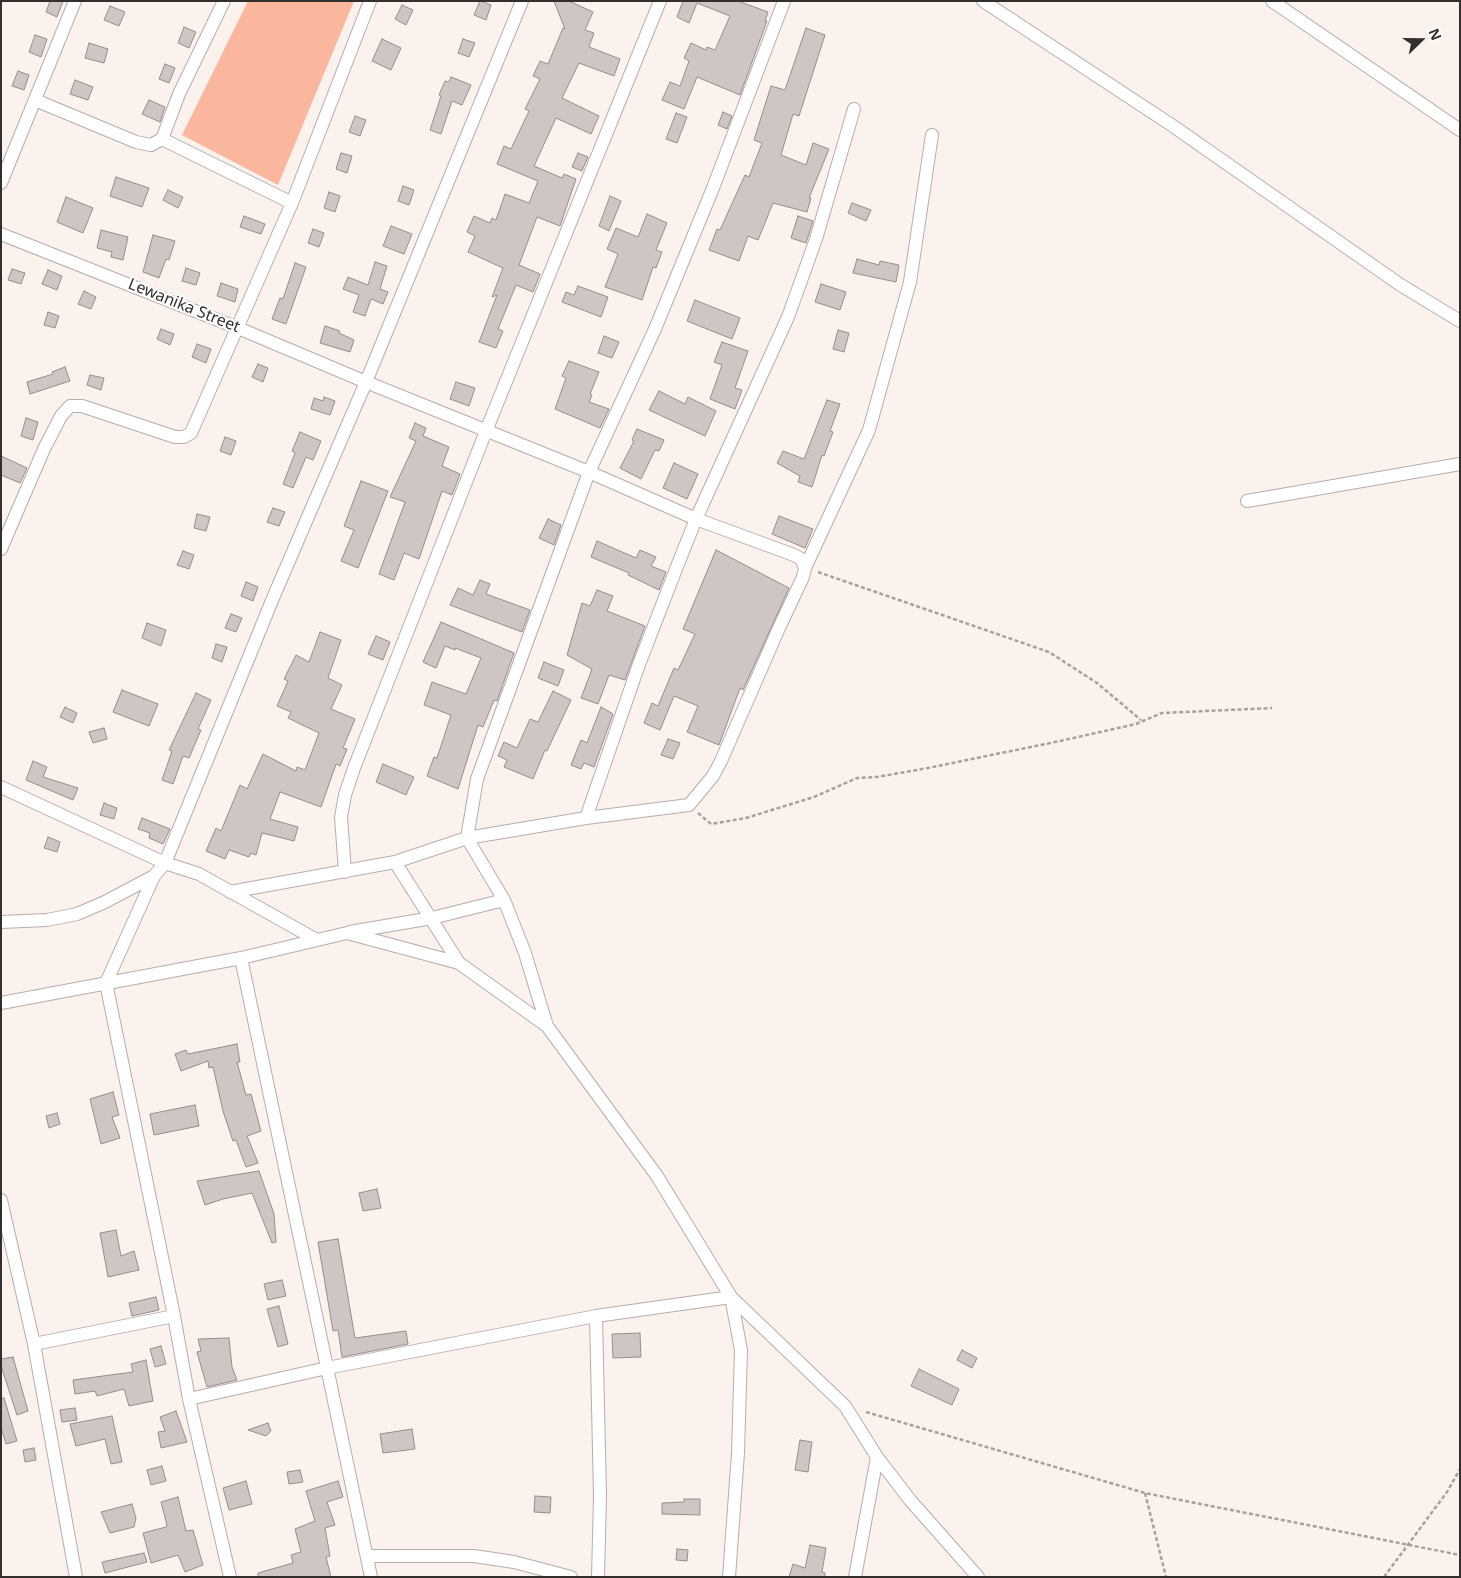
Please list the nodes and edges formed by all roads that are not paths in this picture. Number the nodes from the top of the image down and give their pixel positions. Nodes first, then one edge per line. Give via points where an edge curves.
1 (75, 1) edge
2 (224, 1) edge
3 (370, 1) edge
4 (522, 1) edge
5 (660, 1) edge
6 (784, 1) edge
7 (983, 1) edge
8 (1272, 1) edge
9 (35, 100) junction
10 (854, 109) dead end
11 (1460, 130) edge
12 (932, 135) dead end
13 (162, 138) junction
14 (1, 184) edge
15 (292, 203) junction
16 (1, 234) edge
17 (1460, 321) edge
18 (238, 328) junction
19 (366, 382) junction
20 (486, 431) junction
21 (1460, 464) edge
22 (589, 472) junction
23 (1248, 500) dead end
24 (696, 519) junction
25 (1, 549) edge
26 (805, 568) junction
27 (1, 787) edge
28 (586, 818) junction
29 (466, 838) junction
30 (395, 862) junction
31 (165, 864) junction
32 (345, 872) junction
33 (154, 876) junction
34 (230, 892) junction
35 (504, 900) junction
36 (432, 918) junction
37 (1, 922) edge
38 (347, 933) junction
39 (315, 939) junction
40 (241, 958) junction
41 (459, 963) junction
42 (106, 983) junction
43 (1, 1003) edge
44 (547, 1026) junction
45 (1, 1200) edge
46 (731, 1297) junction
47 (174, 1316) junction
48 (596, 1316) junction
49 (34, 1344) junction
50 (326, 1368) junction
51 (189, 1399) junction
52 (876, 1457) junction
53 (367, 1556) junction
54 (76, 1577) edge
55 (230, 1577) edge
56 (371, 1577) edge
57 (572, 1577) edge
58 (598, 1577) edge
59 (729, 1577) edge
60 (855, 1577) edge
61 (978, 1577) edge

1 - 9 street
2 - 13 street via 179,94
3 - 15 street
4 - 19 street
5 - 20 street
6 - 22 street via 655,329
7 - 17 street via 1172,126 1399,284
8 - 11 street
9 - 13 street via 136,142 150,146
9 - 14 street
10 - 24 street via 816,239 788,317
12 - 26 street via 910,282 869,430
13 - 15 street
15 - 18 street
16 - 18 street, Lewanika Street
18 - 19 street, Lewanika Street
18 - 25 street via 191,433 184,438 82,406 70,406 61,416 44,449
19 - 20 street, Lewanika Street
19 - 31 street
20 - 22 street, Lewanika Street
20 - 32 street via 345,795 341,817
21 - 23 street
22 - 24 street, Lewanika Street
22 - 29 street via 477,779
24 - 26 street, Lewanika Street via 794,555
24 - 28 street via 638,667
26 - 28 street via 721,761 689,805
27 - 31 street
28 - 29 street
29 - 30 street
29 - 35 street
30 - 32 street
30 - 36 street
31 - 33 street
31 - 34 street via 199,874
32 - 34 street
33 - 37 street via 77,914 47,920
33 - 42 street
34 - 39 street
35 - 36 street
35 - 44 street via 525,953
36 - 38 street
36 - 41 street
38 - 39 street
38 - 41 street
39 - 40 street
40 - 42 street
40 - 50 street
41 - 44 street
42 - 43 street
42 - 47 street
44 - 46 street via 657,1176
45 - 49 street
46 - 48 street
46 - 52 street via 845,1406
46 - 59 street via 741,1350
47 - 49 street
47 - 51 street
48 - 50 street
48 - 58 street via 600,1496
49 - 54 street
50 - 51 street
50 - 53 street
51 - 55 street
52 - 60 street
52 - 61 street
53 - 56 street
53 - 57 street via 474,1556 514,1562

